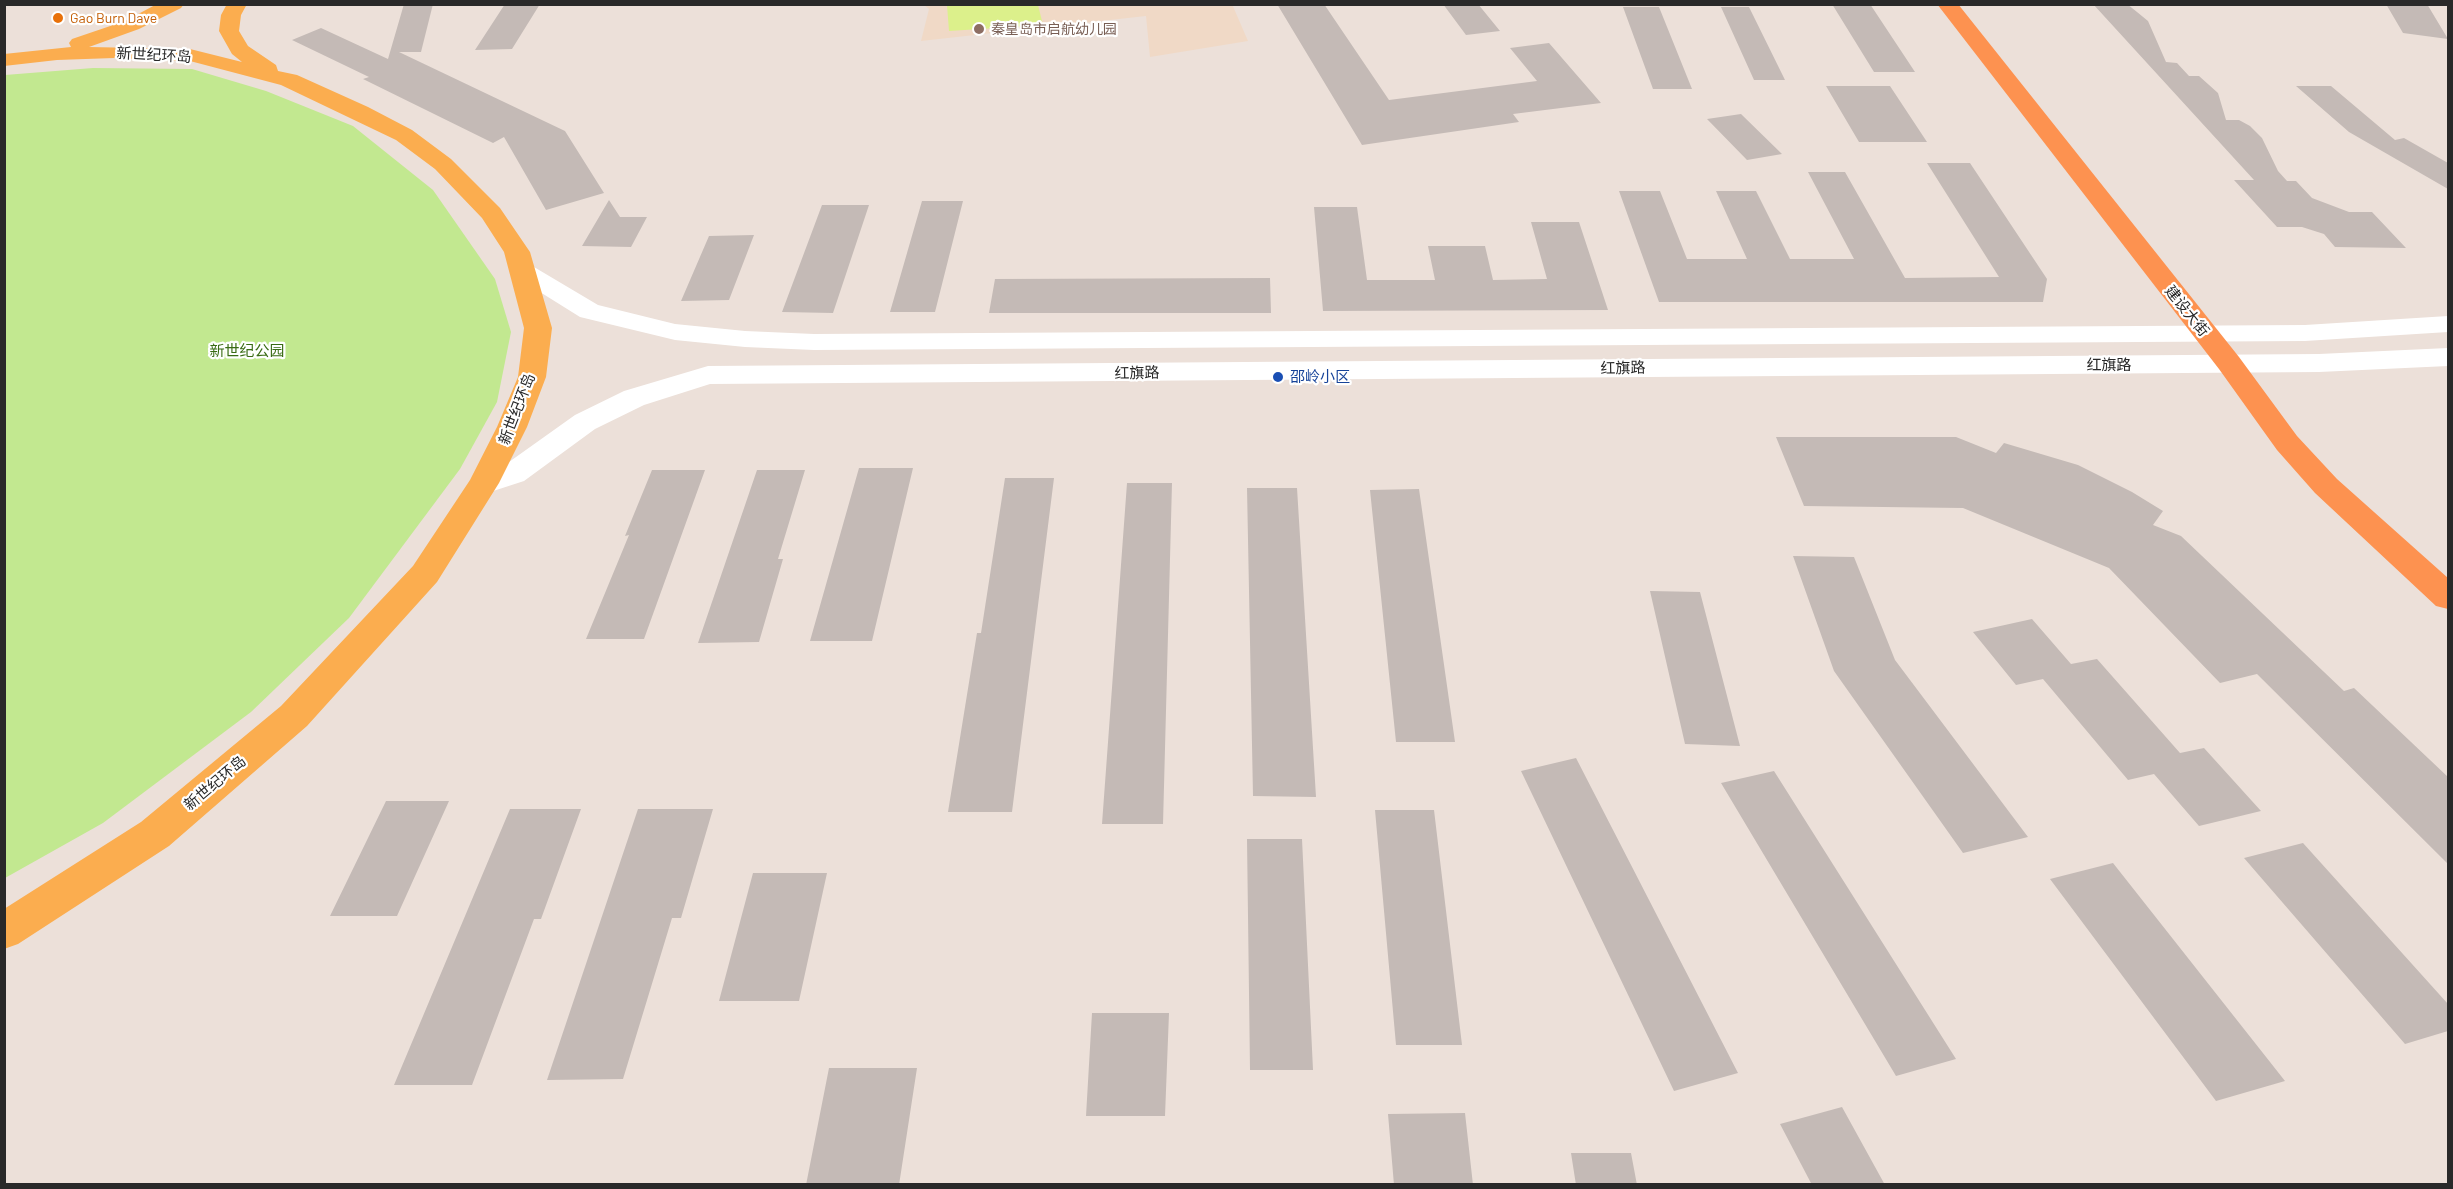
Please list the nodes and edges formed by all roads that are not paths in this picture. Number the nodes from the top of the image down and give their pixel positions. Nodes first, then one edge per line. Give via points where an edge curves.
1 (174, 4) edge
2 (237, 4) edge
3 (1947, 4) edge
4 (4, 60) edge
5 (289, 80) junction
6 (525, 272) junction
7 (2448, 324) edge
8 (2205, 333) junction
9 (2448, 357) edge
10 (2229, 363) junction
11 (484, 483) junction
12 (2448, 597) edge
13 (4, 931) edge

1 - 4 main road via 93,39
2 - 5 main road via 229,31 239,50 261,67
3 - 8 highway, 建设大街
4 - 5 main road, 新世纪环岛 via 114,52 190,55
5 - 6 main road, 新世纪环岛 via 404,135 444,164 491,213 517,252
6 - 8 main road via 589,311 675,332 757,340 1388,340
6 - 11 main road, 新世纪环岛 via 538,328 532,377
7 - 8 main road via 2305,333
8 - 10 highway, 建设大街
9 - 10 main road, 红旗路
10 - 11 main road, 红旗路 via 708,375 634,398 585,422 513,474
10 - 12 highway, 建设大街 via 2287,443 2326,486
11 - 13 main road, 新世纪环岛 via 425,574 294,716 155,834

